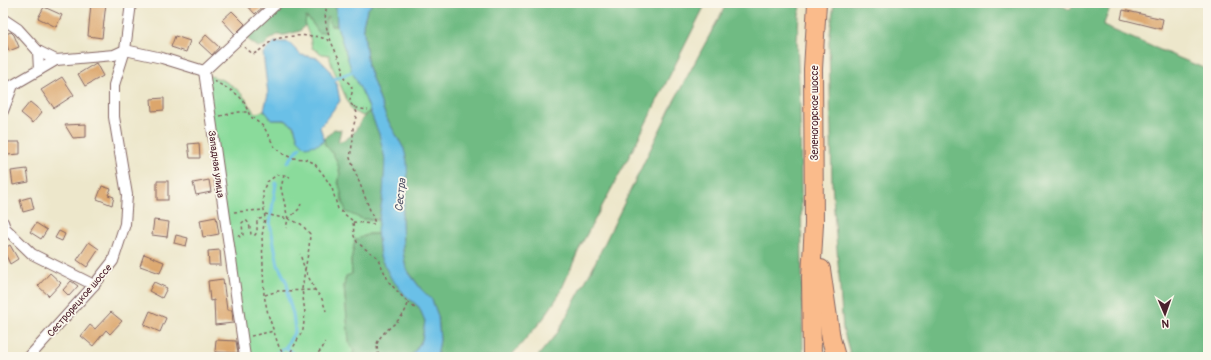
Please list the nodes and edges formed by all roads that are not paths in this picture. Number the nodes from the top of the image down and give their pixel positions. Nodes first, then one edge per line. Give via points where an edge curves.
1 (131, 3) edge
2 (277, 3) edge
3 (817, 3) edge
4 (3, 19) edge
5 (125, 50) junction
6 (38, 51) junction
7 (56, 60) junction
8 (39, 70) junction
9 (204, 75) junction
10 (3, 111) edge
11 (814, 224) junction
12 (4, 226) edge
13 (94, 285) junction
14 (29, 357) edge
15 (244, 357) edge
16 (812, 357) edge
17 (836, 357) edge

1 - 5 street, Сестрорецкое шоссе
2 - 9 street
3 - 11 highway, Зеленогорское шоссе via 813,69
4 - 6 street via 18,29
5 - 7 street via 114,55
5 - 9 street via 162,58
5 - 13 street, Сестрорецкое шоссе via 114,86 114,117 127,195 125,224 113,261
6 - 7 street
6 - 8 street
7 - 8 street
8 - 10 street via 13,85
9 - 15 street, Западная улица
11 - 16 highway, Зеленогорское шоссе via 811,277
11 - 17 highway, Зеленогорское шоссе
12 - 13 street via 32,254
13 - 14 street, Сестрорецкое шоссе

